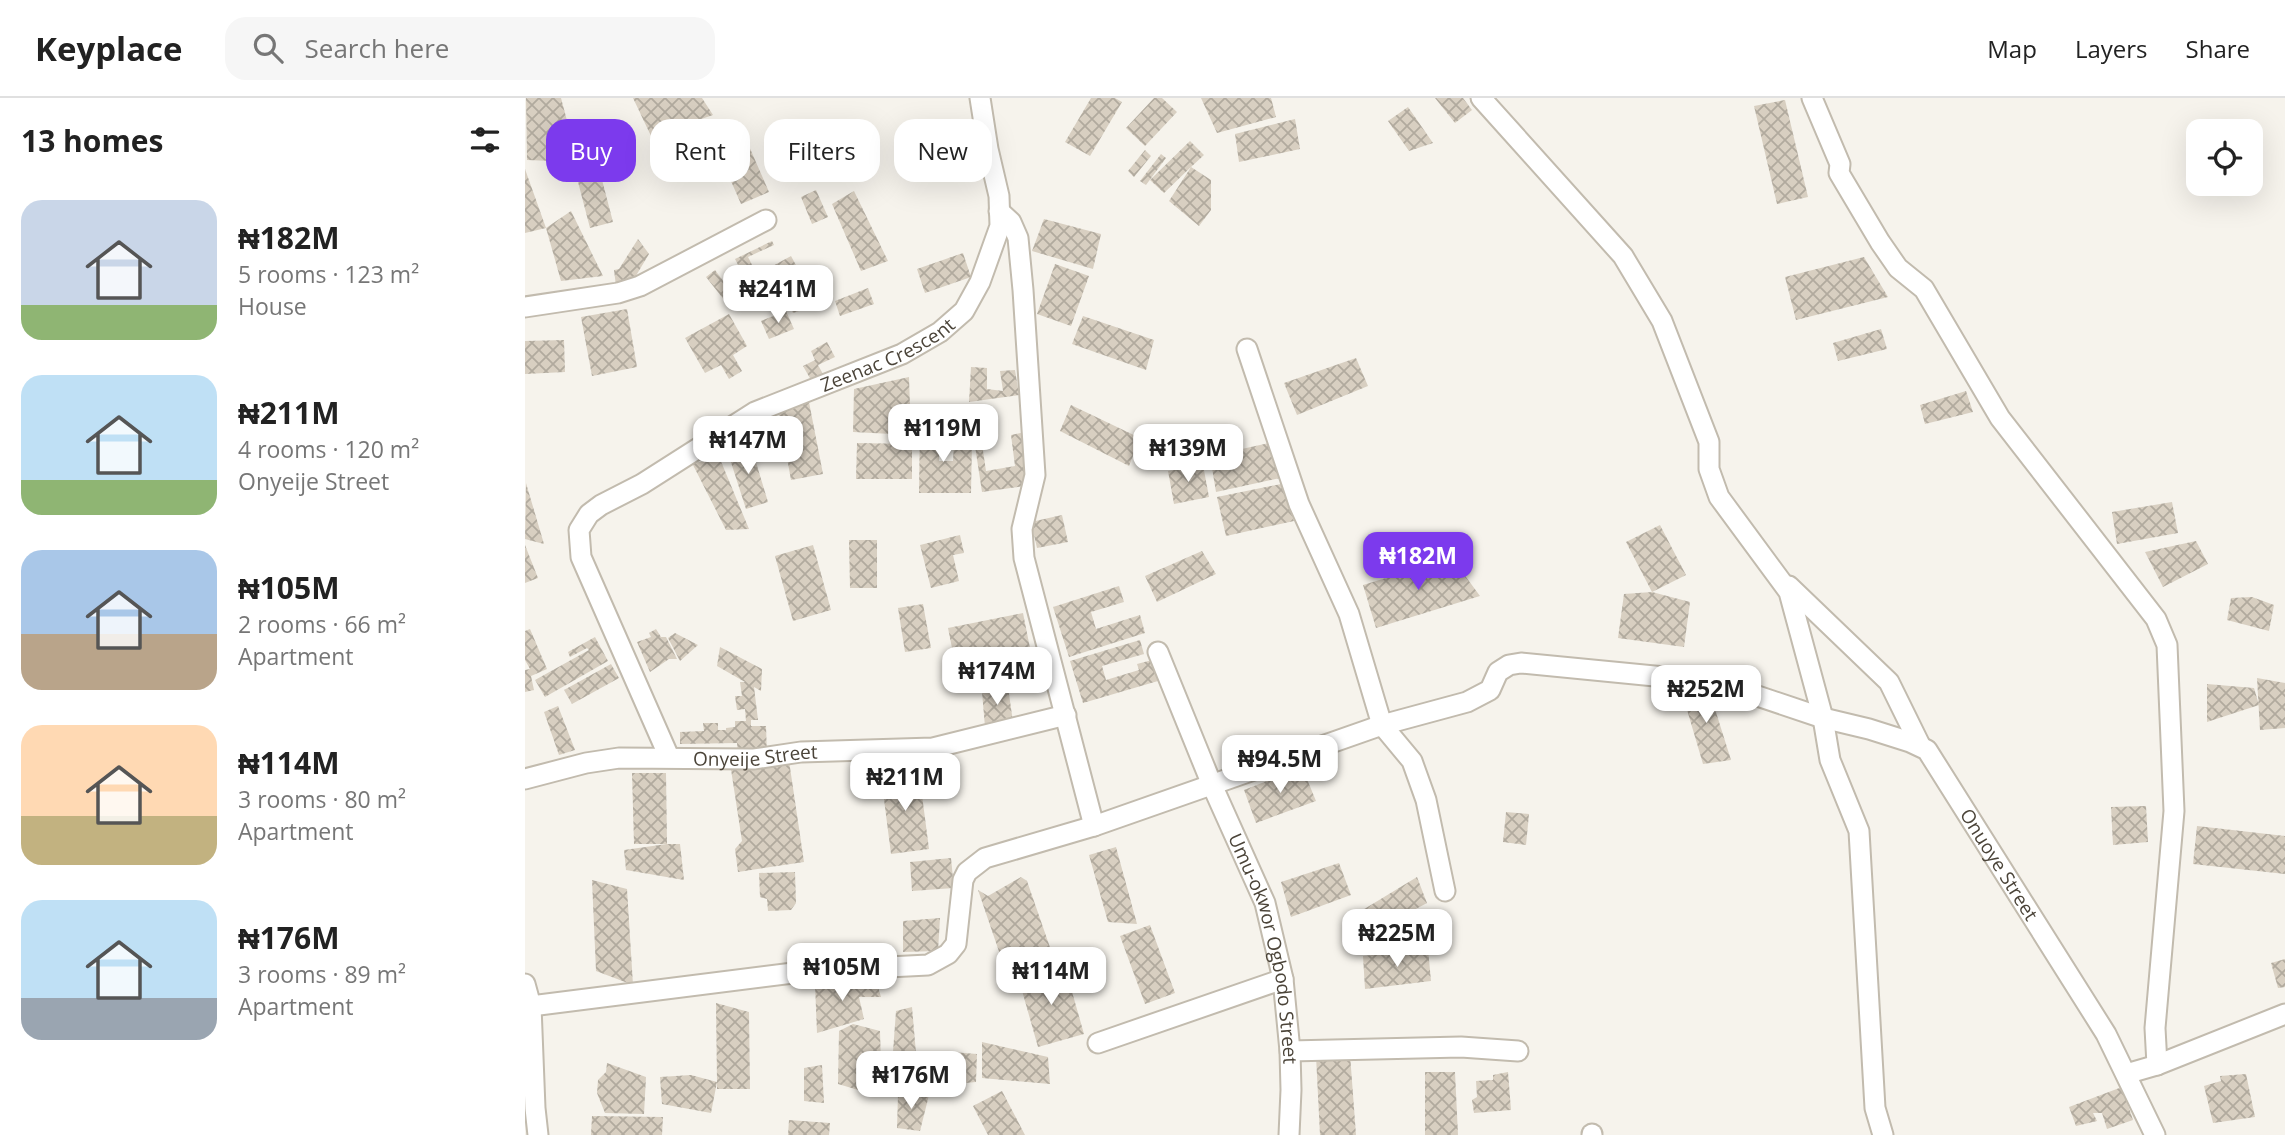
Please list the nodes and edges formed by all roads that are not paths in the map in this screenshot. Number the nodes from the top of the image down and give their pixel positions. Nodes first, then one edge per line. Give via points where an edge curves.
1 (981, 98) edge
2 (1481, 98) edge
3 (1812, 98) edge
4 (999, 211) junction
5 (766, 220) dead end
6 (525, 307) edge
7 (1247, 349) dead end
8 (1766, 563) junction
9 (1158, 652) dead end
10 (1066, 715) junction
11 (1823, 718) junction
12 (1382, 725) junction
13 (1920, 745) junction
14 (669, 757) junction
15 (525, 779) edge
16 (1212, 785) junction
17 (1094, 826) junction
18 (1445, 891) dead end
19 (1283, 979) junction
20 (525, 984) edge
21 (531, 1006) junction
22 (2285, 1014) edge
23 (1098, 1043) dead end
24 (1290, 1051) junction
25 (1518, 1051) dead end
26 (2157, 1065) junction
27 (2126, 1074) junction
28 (538, 1135) edge
29 (1289, 1135) edge
30 (1883, 1135) edge
31 (2155, 1135) edge

1 - 4 street, Zeenac Crescent
2 - 8 street via 1623,256 1662,321 1709,442 1709,469 1719,498
3 - 26 street via 1840,164 1839,173 1881,243 1898,268 1924,289 2000,418 2156,619 2167,646 2174,811 2155,1028
4 - 10 street via 1018,238 1023,289 1035,475 1022,529 1024,558
4 - 14 street, Zeenac Crescent via 1000,226 980,282 964,311 940,332 902,354 755,412 601,505 583,521 578,540 581,557
5 - 6 street via 641,286
7 - 12 street via 1299,504 1349,614
8 - 11 street via 1789,592
8 - 13 street, Onuoye Street via 1889,682
9 - 16 street, Umu-okwor Ogbodo Street
10 - 14 street, Onyeije Street via 933,748 810,751 754,759
10 - 17 street
11 - 12 street via 1716,682 1521,663 1509,665 1498,673 1490,690 1467,702
11 - 13 street
11 - 30 street via 1829,760 1859,831 1875,1108
12 - 16 street
12 - 18 street via 1412,761 1426,800
13 - 27 street, Onuoye Street via 2092,1012
14 - 15 street, Onyeije Street via 604,760
16 - 17 street
16 - 19 street, Umu-okwor Ogbodo Street via 1265,903
17 - 21 street via 985,858 967,872 956,944 928,965 809,971
19 - 23 street
19 - 24 street, Umu-okwor Ogbodo Street
20 - 21 street
21 - 28 street
22 - 26 street
24 - 25 street via 1461,1047
24 - 29 street, Umu-okwor Ogbodo Street
26 - 27 street
27 - 31 street, Onuoye Street

